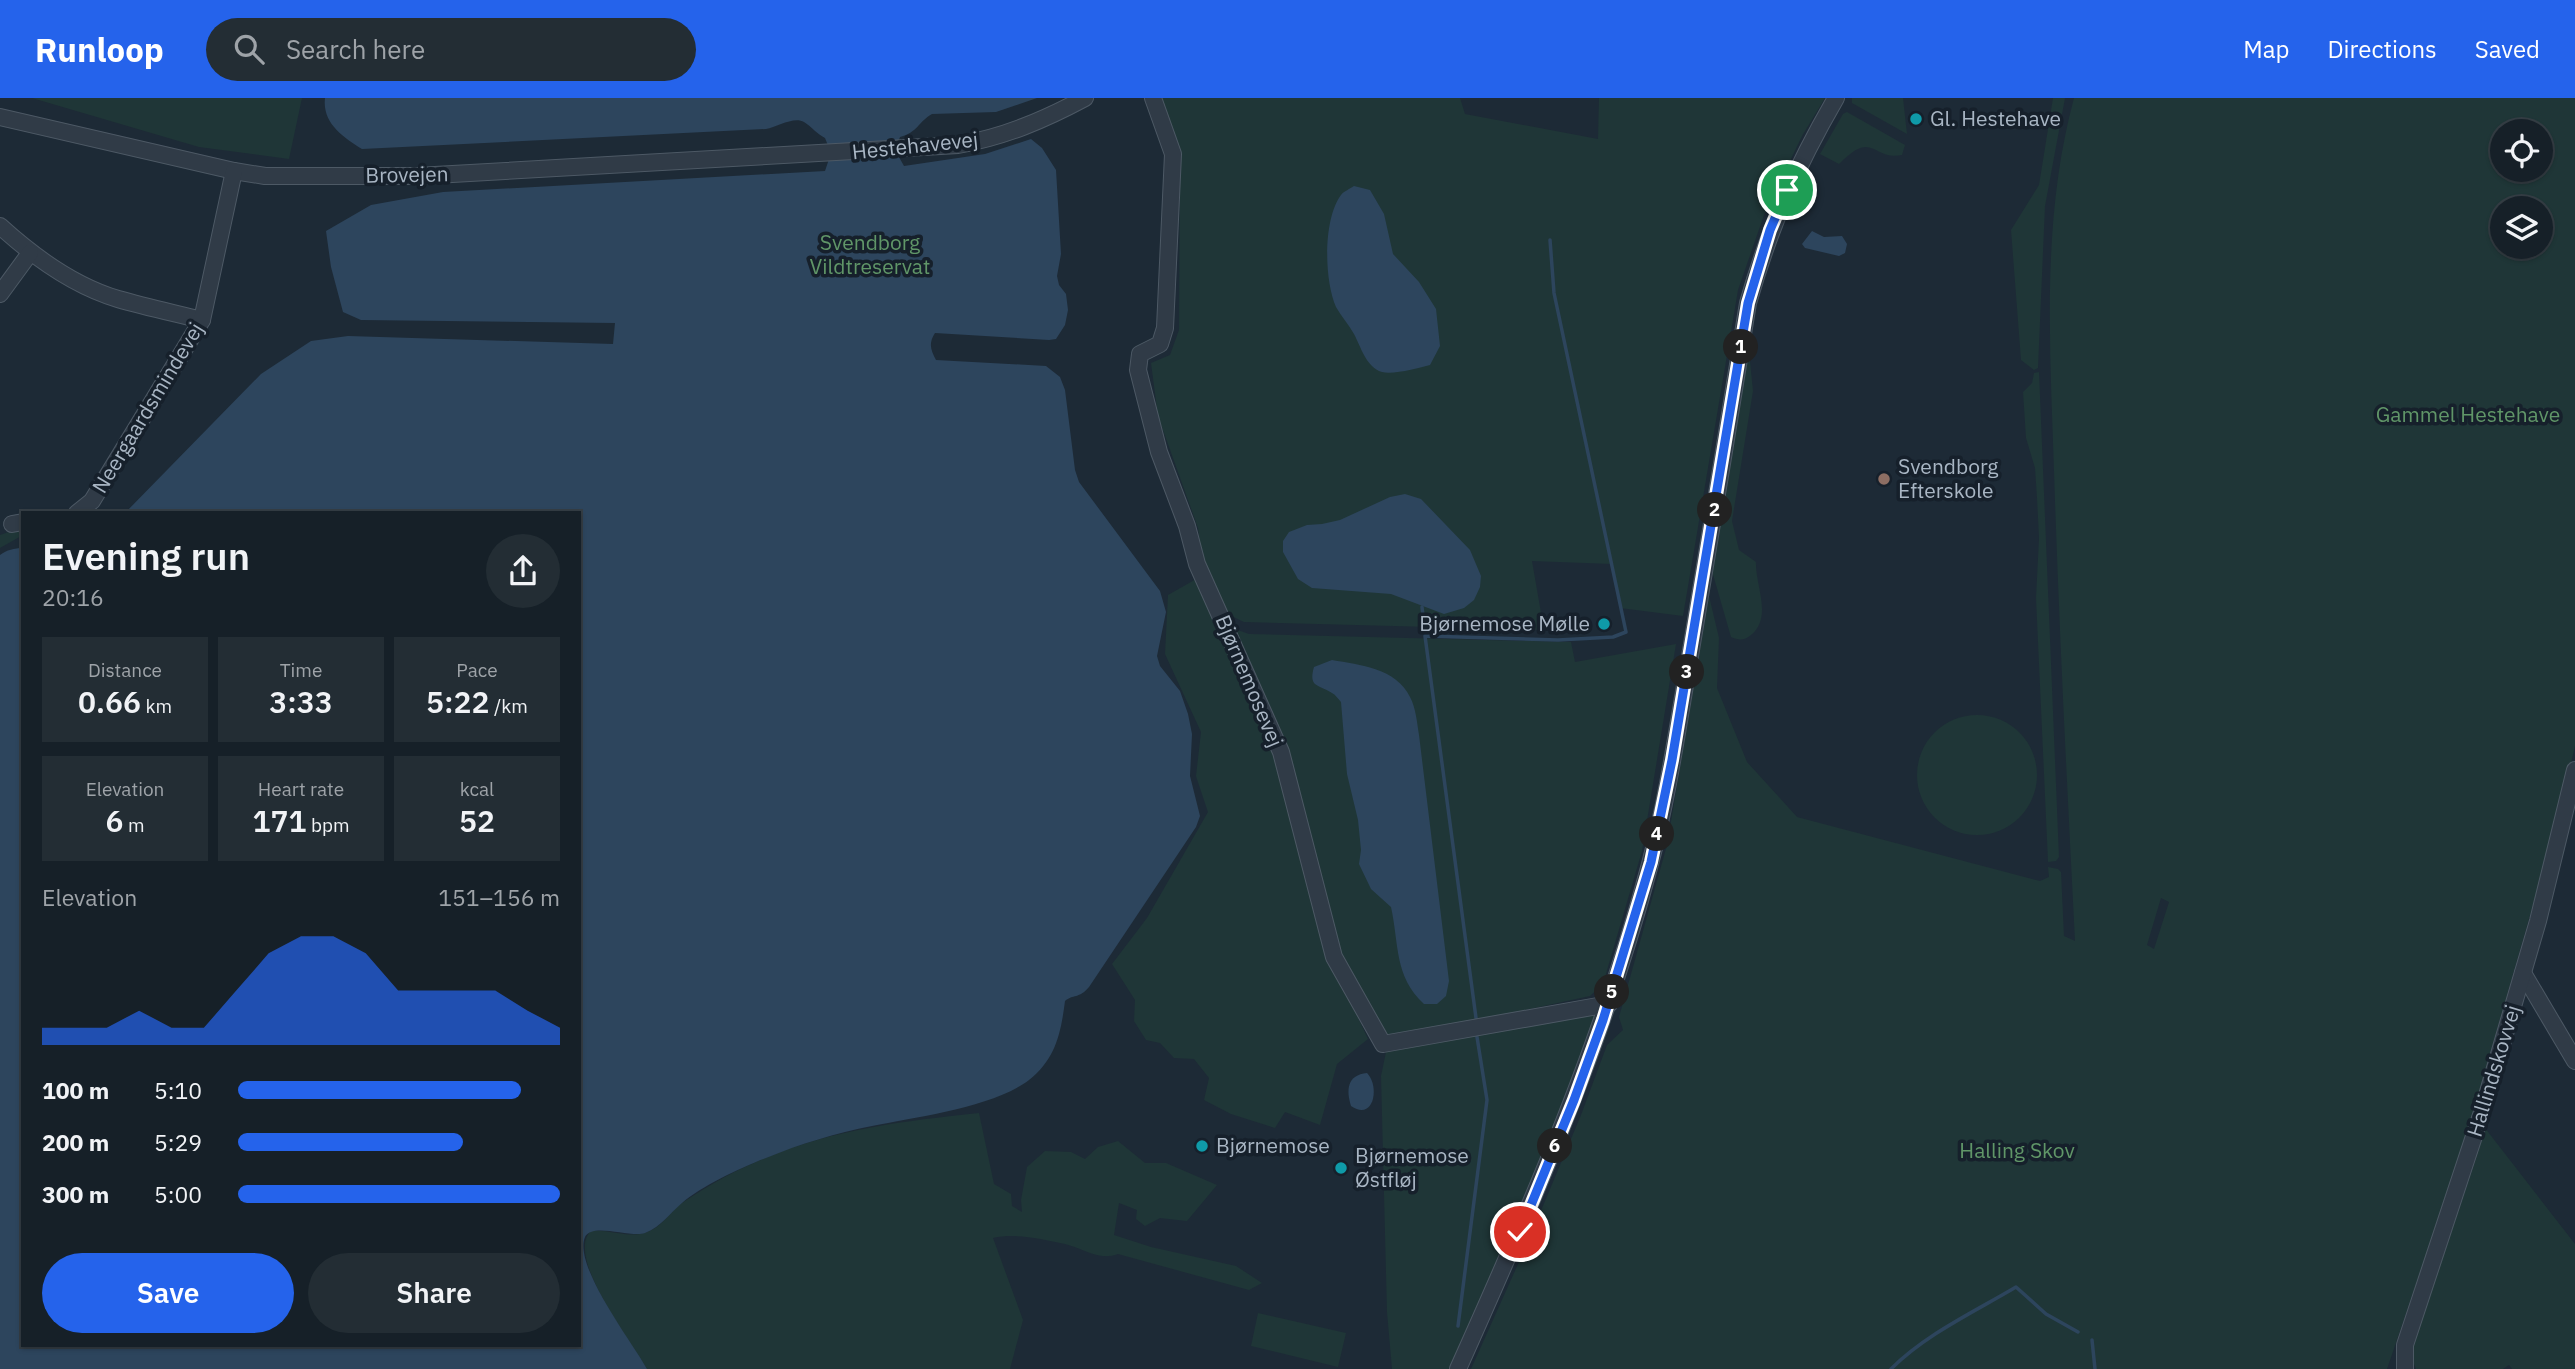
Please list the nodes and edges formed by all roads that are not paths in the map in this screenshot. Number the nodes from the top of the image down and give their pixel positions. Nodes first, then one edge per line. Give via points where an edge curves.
1 (1084, 98) edge
2 (1153, 98) edge
3 (1836, 98) edge
4 (0, 117) edge
5 (821, 155) joint
6 (234, 171) junction
7 (0, 226) edge
8 (30, 253) junction
9 (0, 294) edge
10 (202, 320) junction
11 (80, 511) edge
12 (2575, 770) edge
13 (2523, 973) junction
14 (1609, 1004) junction
15 (2575, 1061) edge
16 (1458, 1369) edge
17 (2405, 1369) edge

1 - 5 street, Hestehavevej via 1047,118 983,141
2 - 14 street, Bjørnemosevej via 1173,154 1165,328 1160,344 1140,354 1138,370 1159,452 1197,564 1281,752 1334,957 1382,1044
3 - 14 street via 1787,190 1748,303 1672,760 1651,862
4 - 6 street, Brovejen
5 - 6 street, Brovejen via 417,176 265,176
6 - 10 street, Neergaardsmindevej
7 - 8 street
8 - 9 street
8 - 10 street via 116,299
10 - 11 street, Neergaardsmindevej via 92,501
12 - 13 street, Hallindskovvej
13 - 15 street
13 - 17 street, Hallindskovvej via 2405,1345
14 - 16 street via 1520,1232

